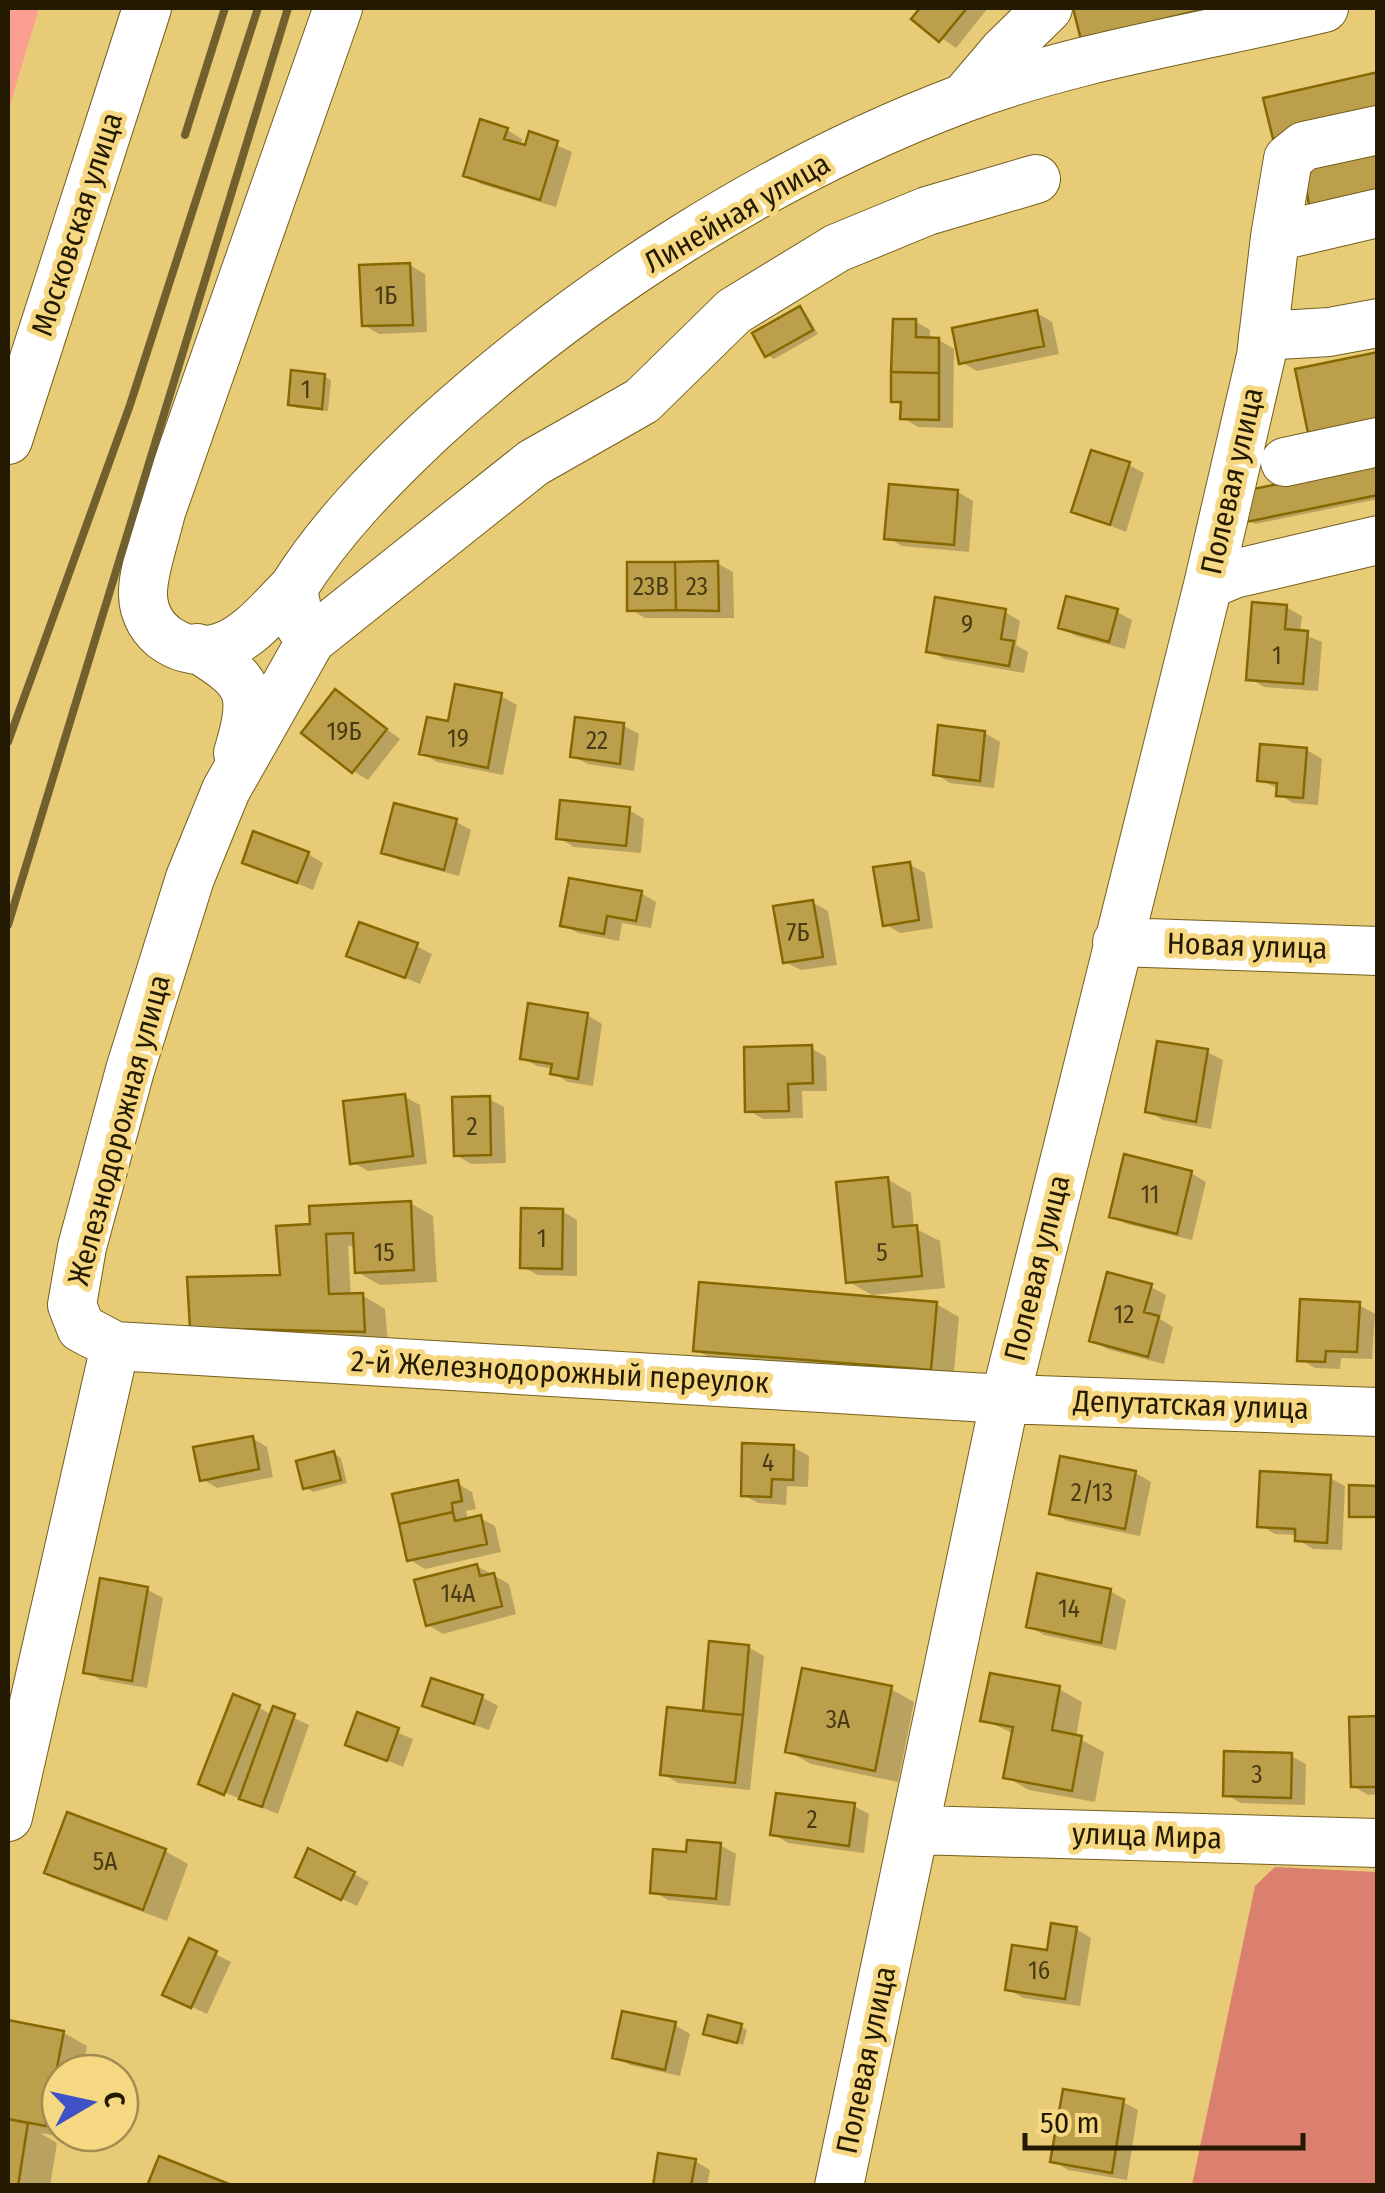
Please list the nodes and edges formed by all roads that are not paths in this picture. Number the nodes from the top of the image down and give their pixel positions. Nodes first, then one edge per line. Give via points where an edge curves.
1 (147, 8) edge
2 (338, 8) edge
3 (1048, 8) edge
4 (1324, 8) edge
5 (964, 98) junction
6 (1378, 130) edge
7 (1036, 179) dead end
8 (1378, 212) edge
9 (1275, 237) junction
10 (1378, 323) edge
11 (1262, 346) junction
12 (8, 440) edge
13 (1378, 442) edge
14 (1284, 462) dead end
15 (1378, 540) edge
16 (1208, 585) junction
17 (301, 618) junction
18 (197, 648) junction
19 (226, 790) junction
20 (1117, 942) junction
21 (1378, 951) edge
22 (115, 1346) junction
23 (1005, 1399) junction
24 (1378, 1412) edge
25 (8, 1817) edge
26 (916, 1830) junction
27 (1378, 1844) edge
28 (840, 2186) edge

1 - 12 street, Московская улица
2 - 18 street via 161,512 142,594 150,625 165,638
3 - 5 street
4 - 5 street, Линейная улица via 1057,69
5 - 17 street, Линейная улица via 749,199 603,292 494,372 320,546
6 - 9 street, Полевая улица via 1304,146 1288,160
7 - 17 street via 836,248 734,310 642,401 533,462
8 - 9 street
9 - 11 street, Полевая улица
10 - 11 street
11 - 16 street, Полевая улица
13 - 14 street
15 - 16 street
16 - 20 street, Полевая улица
17 - 18 street via 220,648
17 - 19 street, Железнодорожная улица
18 - 19 street via 235,672 248,696 249,718
19 - 22 street, Железнодорожная улица via 190,878 82,1248 72,1305 80,1328
20 - 21 street, Новая улица
20 - 23 street, Полевая улица
22 - 23 street, 2-й Железнодорожный переулок
22 - 25 street
23 - 24 street, Депутатская улица
23 - 26 street, Полевая улица
26 - 27 street, улица Мира
26 - 28 street, Полевая улица

